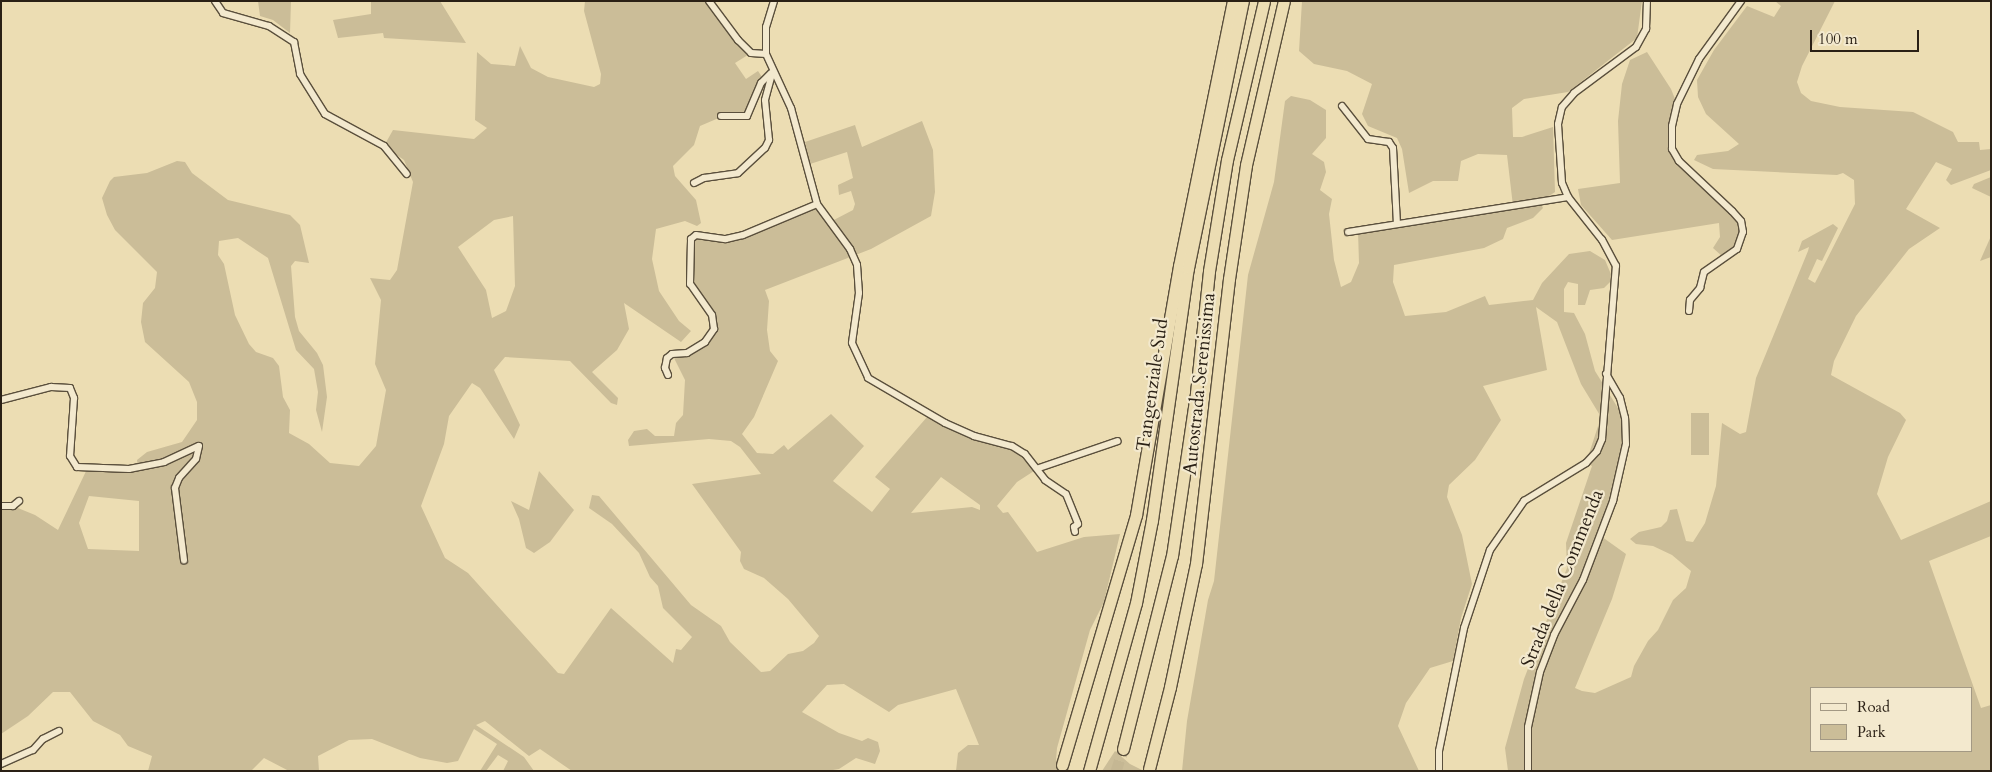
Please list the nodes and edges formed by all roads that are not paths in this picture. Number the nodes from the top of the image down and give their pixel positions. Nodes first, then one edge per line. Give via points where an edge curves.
1 (216, 1) edge
2 (709, 1) edge
3 (774, 1) edge
4 (1233, 1) edge
5 (1243, 1) edge
6 (1264, 1) edge
7 (1284, 1) edge
8 (1647, 1) edge
9 (1741, 1) edge
10 (766, 54) junction
11 (772, 72) junction
12 (1342, 106) dead end
13 (721, 116) dead end
14 (407, 174) dead end
15 (694, 183) dead end
16 (1568, 198) junction
17 (818, 204) junction
18 (1397, 224) junction
19 (1348, 232) dead end
20 (1689, 311) dead end
21 (1606, 374) junction
22 (668, 375) dead end
23 (1, 400) edge
24 (1118, 441) dead end
25 (1039, 468) junction
26 (20, 501) dead end
27 (1, 506) edge
28 (1075, 532) dead end
29 (184, 560) dead end
30 (59, 730) dead end
31 (1123, 749) tunnel mouth
32 (1, 764) edge
33 (1062, 765) dead end
34 (1149, 769) dead end
35 (1089, 771) edge
36 (1439, 771) edge
37 (1528, 771) edge

1 - 14 street via 222,13 269,26 294,42 300,74 325,114 384,146
2 - 10 street via 751,53
3 - 10 street via 766,27
4 - 33 highway, Tangenziale Sud via 1179,266 1136,515
5 - 35 highway, Tangenziale Sud via 1188,268 1152,520 1136,603
6 - 31 highway, Autostrada Serenissima via 1228,160 1209,271 1196,393 1172,556
7 - 34 highway, Autostrada Serenissima via 1246,165 1229,279 1196,564
8 - 16 street, Strada della Commenda via 1646,29 1636,47 1593,77 1562,107 1559,147 1562,183
9 - 20 street via 1699,59 1677,104 1672,126 1672,149 1679,161 1742,221 1743,232 1736,249 1704,272 1700,288 1690,300
10 - 11 street
11 - 13 street via 761,83 747,116
11 - 15 street via 765,100 769,140 765,148 738,172
11 - 17 street via 791,108
12 - 18 street via 1368,139 1390,142 1393,148
16 - 18 street
16 - 21 street, Strada della Commenda via 1602,240 1616,266
17 - 22 street via 743,235 726,239 696,235 691,239 690,284 712,314 714,329 705,342 687,353 672,354 667,358 664,368
17 - 25 street via 850,249 857,265 858,293 852,343 868,378 945,423 974,436 1012,446
18 - 19 street
21 - 36 street, Strada della Commenda via 1606,423 1597,451 1586,463 1524,501 1490,550 1464,628 1439,751
21 - 37 street, Strada della Commenda via 1620,398 1626,444 1612,501 1583,580 1554,635 1540,672 1528,727
23 - 29 street via 51,387 70,388 74,398 70,456 77,466 146,467 199,446 196,458 175,488
24 - 25 street
25 - 28 street via 1045,480 1066,494 1078,524 1074,527
26 - 27 street via 13,506
30 - 32 street via 43,739 33,750

